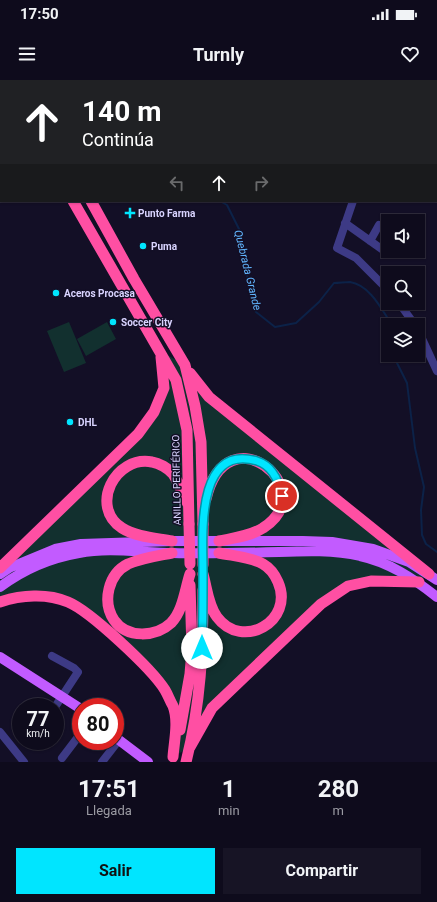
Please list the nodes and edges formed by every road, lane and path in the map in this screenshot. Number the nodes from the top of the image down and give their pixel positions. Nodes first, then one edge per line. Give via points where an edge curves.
1 (74, 202) edge
2 (91, 202) edge
3 (353, 202) edge
4 (345, 223) junction
5 (379, 225) dead end
6 (370, 241) junction
7 (381, 249) edge
8 (381, 283) edge
9 (425, 345) edge
10 (160, 351) junction
11 (185, 365) junction
12 (437, 371) edge
13 (189, 507) junction
14 (203, 519) junction
15 (172, 541) junction
16 (219, 541) junction
17 (219, 553) junction
18 (172, 554) junction
19 (0, 568) edge
20 (190, 569) junction
21 (203, 569) junction
22 (0, 574) edge
23 (433, 577) edge
24 (419, 582) junction
25 (0, 587) edge
26 (437, 597) edge
27 (0, 602) edge
28 (52, 656) dead end
29 (0, 657) edge
30 (62, 698) joint
31 (0, 732) edge
32 (124, 744) edge
33 (72, 745) edge
34 (190, 747) junction
35 (110, 750) edge
36 (62, 758) dead end
37 (173, 760) edge
38 (24, 762) edge
39 (102, 762) edge
40 (148, 762) edge
41 (186, 762) edge

1 - 10 highway, ANILLO PERIFÉRICO
2 - 11 highway
3 - 4 street
4 - 6 street
4 - 8 street via 337,248 356,258
5 - 6 street
6 - 7 street
9 - 12 street
10 - 13 highway, ANILLO PERIFÉRICO via 176,380 184,410 189,448
10 - 19 highway via 164,388 154,412 138,434
11 - 14 highway via 201,442
11 - 23 highway via 209,397
13 - 15 highway via 172,473 156,462 143,460 122,468 109,488 108,509 113,520 122,528 134,534
13 - 20 highway, ANILLO PERIFÉRICO, bridge
14 - 16 highway via 209,485 224,464 237,459 258,461 276,475 280,484 281,505 270,524 254,533
14 - 21 highway, bridge
15 - 16 main road
15 - 22 main road via 81,544 56,549
16 - 23 main road via 332,542 393,555
17 - 18 main road
17 - 21 highway via 253,560 270,569 281,588 282,599 279,611 272,620 255,631 245,632 225,625 211,606
17 - 24 main road via 327,551 354,555 385,564
18 - 20 highway via 145,558 126,565 116,574 108,587 108,607 114,621 128,631 142,634 155,633 164,628 179,612
18 - 25 main road via 81,552 38,564 14,576
20 - 37 highway, ANILLO PERIFÉRICO via 190,674
21 - 34 highway via 202,663 199,703
24 - 26 main road
24 - 34 highway via 370,581 348,586 321,604 212,708
27 - 37 highway via 30,596 50,597 68,602 95,620 165,689 175,719
28 - 30 street via 78,672
29 - 30 main road
31 - 38 street
32 - 40 main road
33 - 36 street
34 - 41 highway
35 - 39 street

